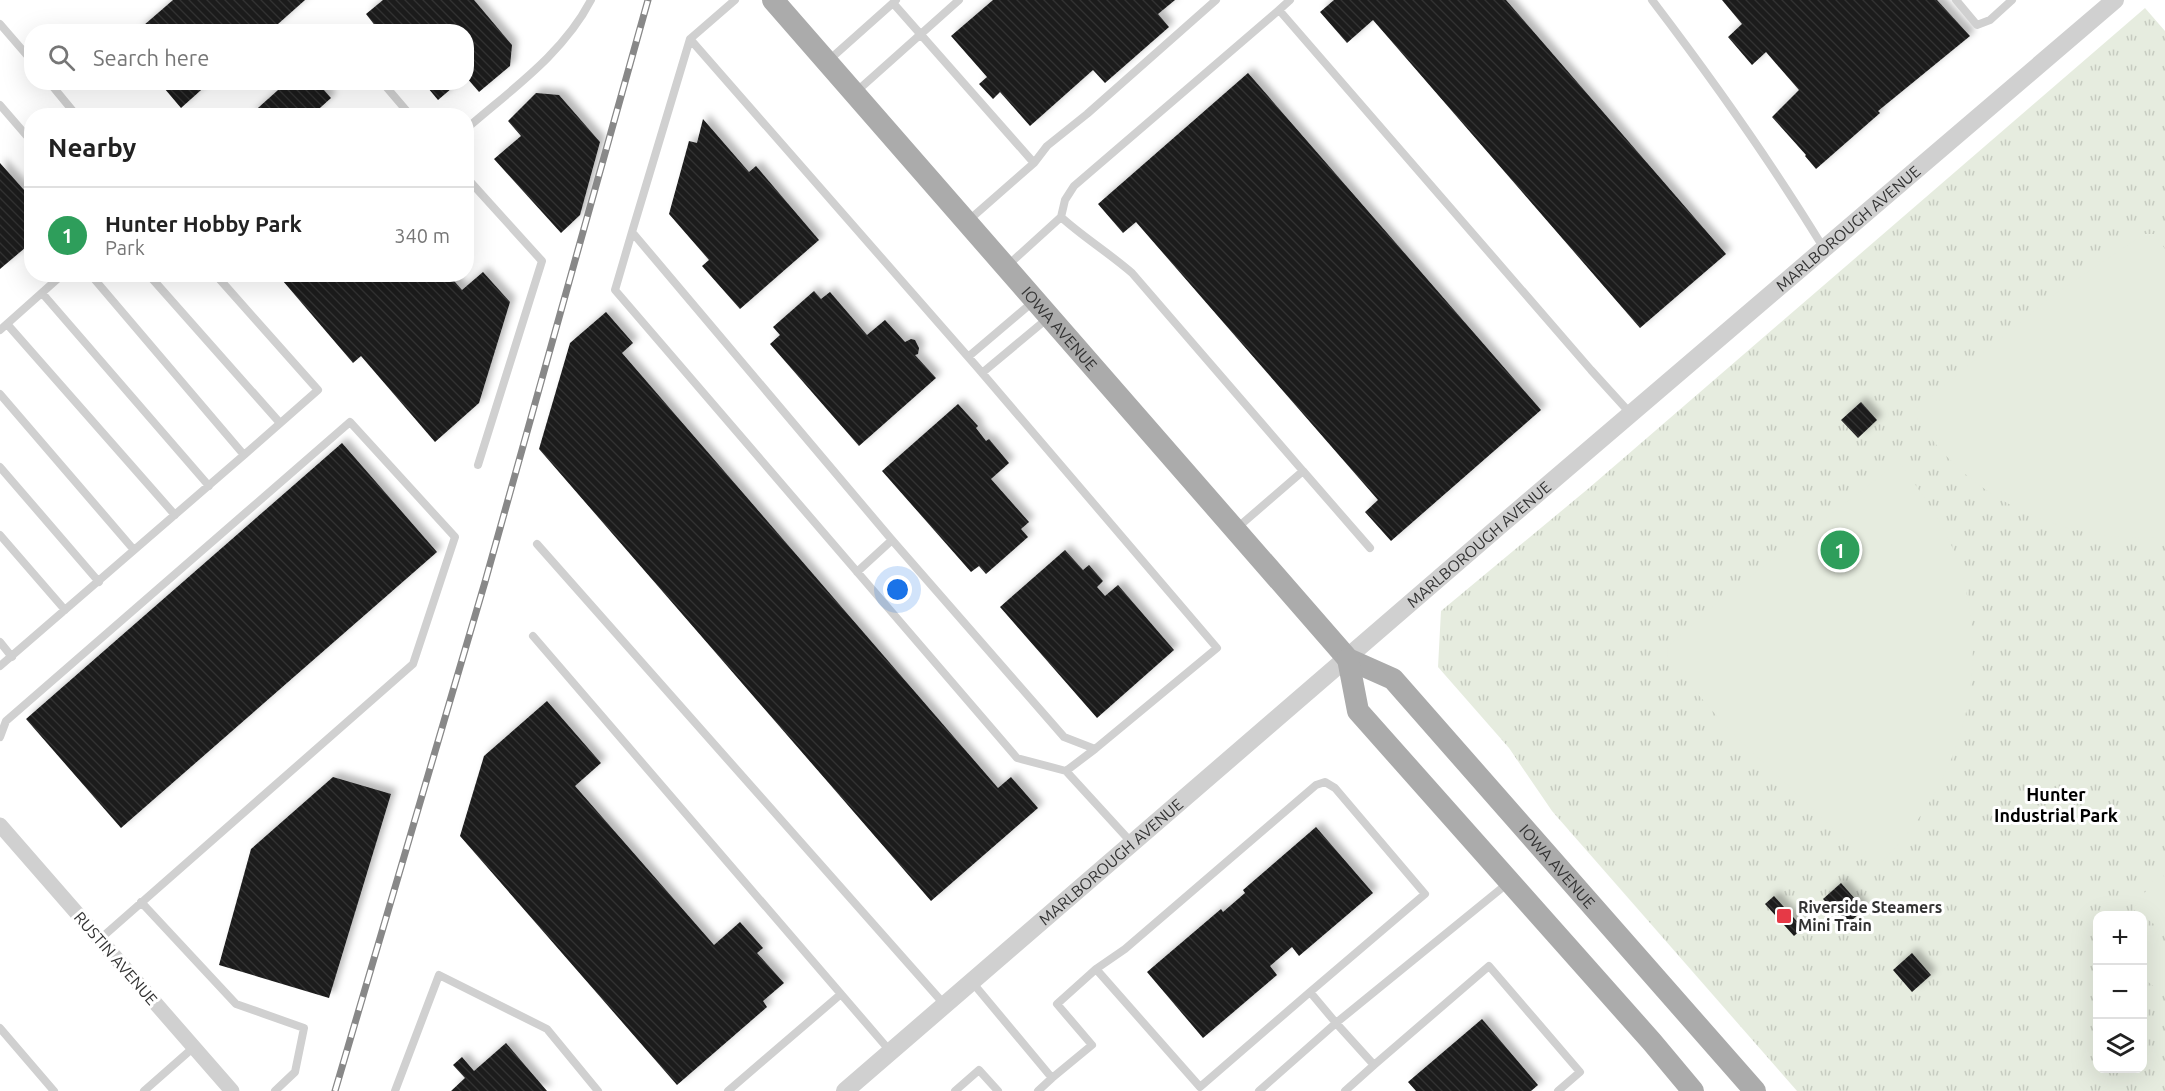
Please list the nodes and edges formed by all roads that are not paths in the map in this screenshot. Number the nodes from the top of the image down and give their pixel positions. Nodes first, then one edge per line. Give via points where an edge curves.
1 (591, 0) edge
2 (735, 0) edge
3 (959, 0) edge
4 (1216, 0) edge
5 (1290, 0) edge
6 (1653, 0) edge
7 (1956, 0) edge
8 (2012, 0) edge
9 (2115, 0) edge
10 (778, 1) edge
11 (894, 1) edge
12 (1279, 10) junction
13 (0, 24) edge
14 (920, 33) junction
15 (690, 39) junction
16 (24, 52) edge
17 (827, 62) junction
18 (56, 90) edge
19 (389, 90) edge
20 (855, 93) junction
21 (0, 105) edge
22 (70, 108) edge
23 (404, 108) edge
24 (474, 122) edge
25 (24, 133) edge
26 (1034, 163) junction
27 (474, 186) edge
28 (1060, 217) junction
29 (966, 221) junction
30 (632, 232) junction
31 (1824, 249) junction
32 (1006, 267) junction
33 (54, 282) edge
34 (97, 282) edge
35 (155, 282) edge
36 (222, 282) edge
37 (42, 293) junction
38 (1042, 308) junction
39 (7, 324) junction
40 (0, 330) edge
41 (968, 357) junction
42 (982, 373) junction
43 (0, 394) edge
44 (1631, 414) junction
45 (280, 423) junction
46 (244, 455) junction
47 (478, 465) dead end
48 (0, 467) edge
49 (1303, 471) junction
50 (209, 486) junction
51 (175, 515) junction
52 (1235, 530) junction
53 (0, 535) edge
54 (892, 540) junction
55 (537, 544) dead end
56 (1370, 548) dead end
57 (134, 550) junction
58 (857, 572) junction
59 (99, 582) junction
60 (65, 610) junction
61 (533, 636) dead end
62 (0, 642) edge
63 (12, 657) junction
64 (1348, 659) junction
65 (0, 666) edge
66 (0, 737) edge
67 (1095, 749) junction
68 (1066, 771) junction
69 (0, 825) edge
70 (1132, 843) junction
71 (1509, 882) junction
72 (141, 902) junction
73 (100, 939) junction
74 (1096, 969) junction
75 (972, 982) junction
76 (1310, 992) junction
77 (841, 994) junction
78 (945, 1005) junction
79 (1336, 1023) junction
80 (0, 1028) edge
81 (194, 1047) junction
82 (891, 1052) junction
83 (1374, 1065) junction
84 (1052, 1078) junction
85 (1202, 1089) edge
86 (54, 1091) edge
87 (144, 1091) edge
88 (232, 1091) edge
89 (275, 1091) edge
90 (395, 1091) edge
91 (598, 1091) edge
92 (728, 1091) edge
93 (845, 1091) edge
94 (955, 1091) edge
95 (998, 1091) edge
96 (1038, 1091) edge
97 (1259, 1091) edge
98 (1345, 1091) edge
99 (1558, 1091) edge
100 (1693, 1091) edge
101 (1755, 1091) edge

1 - 24 lane via 556,52
2 - 15 lane
3 - 14 lane
4 - 26 lane via 1047,146
5 - 12 lane
6 - 31 lane via 1781,178
7 - 8 lane via 1977,25 1990,20
9 - 31 street, MARLBOROUGH AVENUE
10 - 17 main road, IOWA AVENUE
11 - 14 lane
11 - 17 lane
12 - 28 lane via 1074,186
12 - 44 lane
13 - 16 lane
14 - 20 lane
14 - 26 lane
15 - 30 lane
15 - 41 lane
17 - 20 main road, IOWA AVENUE
18 - 22 lane
19 - 23 lane
20 - 29 main road, IOWA AVENUE
21 - 25 lane
26 - 29 lane
27 - 47 lane via 542,261
28 - 32 lane
28 - 49 lane via 1132,273
29 - 32 main road, IOWA AVENUE
30 - 54 lane
30 - 58 lane via 615,290
31 - 44 street, MARLBOROUGH AVENUE
32 - 38 main road, IOWA AVENUE
33 - 37 lane
34 - 46 lane
35 - 45 lane
36 - 45 lane via 318,390
37 - 39 lane
37 - 50 lane
38 - 41 lane
38 - 42 lane
38 - 52 main road, IOWA AVENUE
39 - 40 lane
39 - 51 lane
41 - 42 lane
42 - 67 lane via 1217,648
43 - 57 lane
44 - 64 street, MARLBOROUGH AVENUE
45 - 46 lane
46 - 50 lane
48 - 59 lane
49 - 52 lane
49 - 56 lane
50 - 51 lane
51 - 57 lane
52 - 64 main road, IOWA AVENUE
53 - 60 lane
54 - 58 lane
54 - 67 lane via 1064,737
55 - 78 lane
57 - 59 lane
58 - 68 lane via 1017,758
59 - 60 lane
60 - 63 lane
61 - 77 lane
62 - 63 lane
63 - 65 lane
64 - 70 street, MARLBOROUGH AVENUE
64 - 71 main road via 1358,711
64 - 101 main road, IOWA AVENUE via 1394,680
66 - 72 lane via 6,721 350,422 455,537 412,664
67 - 68 lane
68 - 70 lane
69 - 73 street, RUSTIN AVENUE
70 - 75 street, MARLBOROUGH AVENUE
71 - 79 lane
71 - 100 main road
72 - 73 lane
72 - 89 lane via 236,1004 304,1028 295,1072
73 - 81 street, RUSTIN AVENUE
74 - 76 lane via 1125,949 1316,785 1325,782 1335,788 1425,894
74 - 84 lane via 1057,1004 1092,1045
74 - 85 lane
75 - 78 street, MARLBOROUGH AVENUE
75 - 84 lane
76 - 79 lane
76 - 85 lane
77 - 82 lane
77 - 92 lane
78 - 82 street, MARLBOROUGH AVENUE
79 - 83 lane
79 - 97 lane
80 - 86 lane
81 - 87 lane
81 - 88 street, RUSTIN AVENUE
82 - 93 street, MARLBOROUGH AVENUE
83 - 98 lane
83 - 99 lane via 1489,966 1580,1072
84 - 96 lane
90 - 91 lane via 439,975 547,1029
94 - 95 lane via 980,1070

